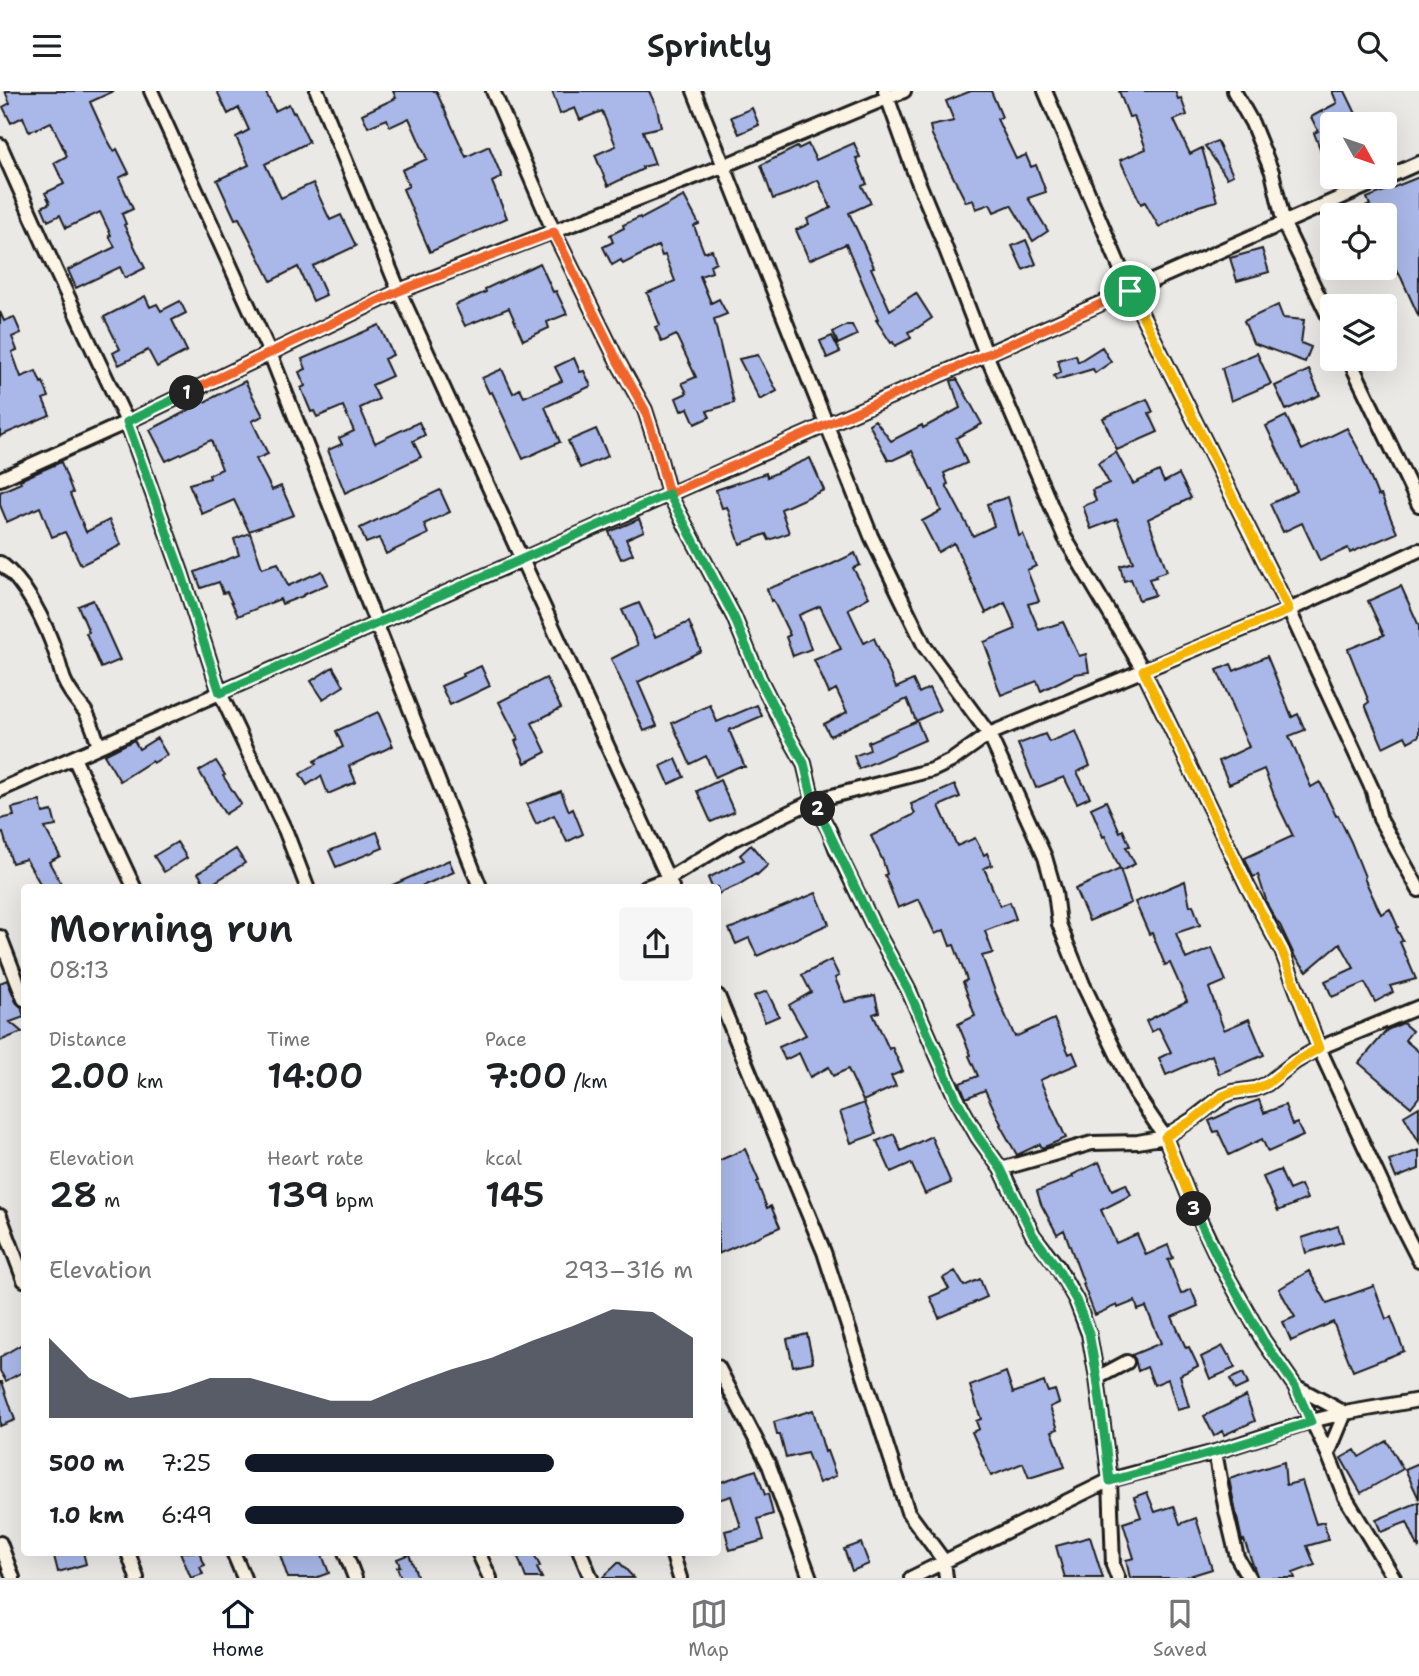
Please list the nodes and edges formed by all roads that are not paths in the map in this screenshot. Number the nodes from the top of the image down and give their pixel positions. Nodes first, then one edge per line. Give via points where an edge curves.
1 (151, 91) edge
2 (317, 91) edge
3 (493, 91) edge
4 (694, 91) edge
5 (904, 91) edge
6 (1045, 91) edge
7 (1234, 91) edge
8 (886, 95) edge
9 (0, 145) edge
10 (1419, 163) edge
11 (723, 166) junction
12 (1284, 224) junction
13 (554, 232) junction
14 (399, 291) junction
15 (1130, 291) junction
16 (1320, 299) edge
17 (270, 353) junction
18 (986, 354) junction
19 (1355, 371) edge
20 (127, 422) junction
21 (827, 425) junction
22 (0, 479) edge
23 (669, 494) junction
24 (1419, 505) edge
25 (1419, 550) edge
26 (523, 559) junction
27 (0, 563) edge
28 (1289, 610) junction
29 (377, 624) junction
30 (1143, 670) junction
31 (220, 693) junction
32 (989, 734) junction
33 (99, 746) junction
34 (74, 758) junction
35 (0, 790) edge
36 (813, 801) junction
37 (670, 883) edge
38 (133, 884) edge
39 (306, 884) edge
40 (480, 884) edge
41 (1419, 890) edge
42 (0, 937) edge
43 (21, 991) edge
44 (721, 1003) edge
45 (1419, 1007) edge
46 (1319, 1048) junction
47 (1165, 1137) junction
48 (1001, 1169) junction
49 (0, 1216) edge
50 (1419, 1259) edge
51 (21, 1272) edge
52 (1127, 1362) dead end
53 (721, 1373) edge
54 (1097, 1378) junction
55 (1295, 1386) junction
56 (1419, 1400) edge
57 (1345, 1413) junction
58 (1311, 1422) junction
59 (1215, 1452) junction
60 (1328, 1454) junction
61 (1110, 1481) junction
62 (0, 1543) edge
63 (129, 1556) edge
64 (235, 1556) edge
65 (347, 1556) edge
66 (480, 1556) edge
67 (582, 1556) edge
68 (673, 1556) edge
69 (944, 1561) junction
70 (13, 1578) edge
71 (137, 1578) edge
72 (244, 1578) edge
73 (355, 1578) edge
74 (490, 1578) edge
75 (591, 1578) edge
76 (680, 1578) edge
77 (810, 1578) edge
78 (911, 1578) edge
79 (946, 1578) edge
80 (1118, 1578) edge
81 (1249, 1578) edge
82 (1394, 1578) edge

1 - 17 street
2 - 14 street
3 - 13 street
4 - 11 street
5 - 8 street
6 - 15 street
7 - 12 street via 1272,171
8 - 11 street
8 - 18 street
9 - 20 street
10 - 12 street
11 - 13 street
11 - 21 street
12 - 15 street
12 - 16 street
13 - 14 street
13 - 23 street via 645,410
14 - 17 street
14 - 26 street
15 - 18 street
15 - 28 street
17 - 20 street
17 - 29 street
18 - 21 street
18 - 30 street via 1065,538
19 - 24 street
20 - 22 street
20 - 31 street
21 - 23 street
21 - 32 street via 872,536 925,647
23 - 26 street
23 - 36 street via 804,763
25 - 28 street
26 - 29 street
26 - 37 street
27 - 33 street via 33,603 64,679 86,712
28 - 30 street
28 - 41 street via 1373,791 1380,819
29 - 31 street
29 - 40 street
30 - 32 street
30 - 46 street via 1282,951
31 - 33 street
31 - 39 street
32 - 36 street via 932,771
32 - 47 street via 1045,857 1059,924 1083,984 1136,1094
33 - 34 street
34 - 35 street
34 - 38 street
36 - 37 street via 732,840
36 - 48 street via 908,989 956,1098
42 - 43 street
44 - 69 street via 824,1252 908,1512
45 - 46 street
46 - 47 street via 1267,1084 1223,1096
46 - 50 street
47 - 48 street via 1092,1143
47 - 55 street via 1221,1265
48 - 54 street via 1033,1235 1076,1300 1089,1333
49 - 51 street
52 - 54 street
53 - 77 street via 769,1465
54 - 61 street
55 - 57 street
55 - 58 street
56 - 57 street
57 - 58 street
57 - 60 street
58 - 59 street
58 - 60 street
59 - 61 street
59 - 81 street via 1237,1557
60 - 82 street via 1345,1497
61 - 69 street
61 - 80 street via 1113,1565
62 - 70 street
63 - 71 street
64 - 72 street
65 - 73 street
66 - 74 street
67 - 75 street
68 - 76 street
69 - 78 street
69 - 79 street

